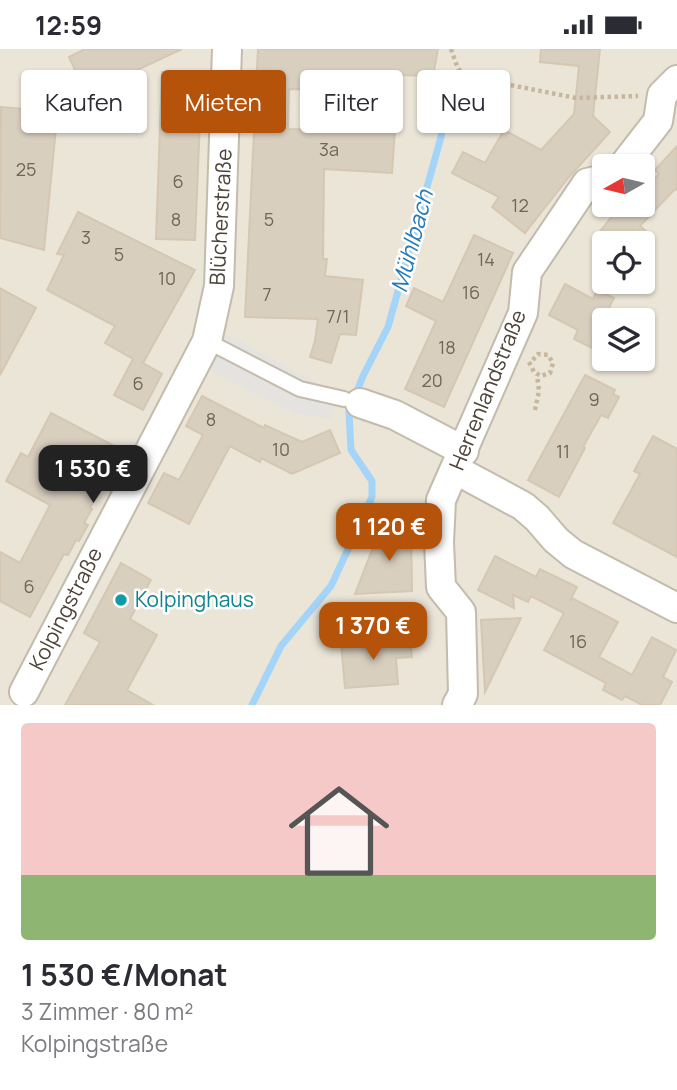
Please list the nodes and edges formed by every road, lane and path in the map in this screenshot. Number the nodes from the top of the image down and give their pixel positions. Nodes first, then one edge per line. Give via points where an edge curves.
1 (227, 49) edge
2 (451, 49) edge
3 (670, 87) edge
4 (632, 154) edge
5 (592, 182) edge
6 (207, 341) junction
7 (519, 357) junction
8 (537, 374) junction
9 (352, 401) joint
10 (535, 410) dead end
11 (460, 461) junction
12 (677, 608) edge
13 (24, 692) dead end
14 (457, 705) edge

1 - 6 street, Blücherstraße via 219,286
2 - 3 path via 458,69 467,75 576,98
3 - 4 street via 658,121
5 - 7 street, Herrenlandstraße via 527,272
6 - 9 lane via 300,389
6 - 13 street, Kolpingstraße
7 - 8 path
7 - 8 path via 548,355 553,363 550,373
7 - 11 street, Herrenlandstraße
8 - 10 path
9 - 11 street via 395,415
11 - 12 street via 523,506 573,554
11 - 14 street, Herrenlandstraße via 441,500 439,542 441,587 461,612 463,694

